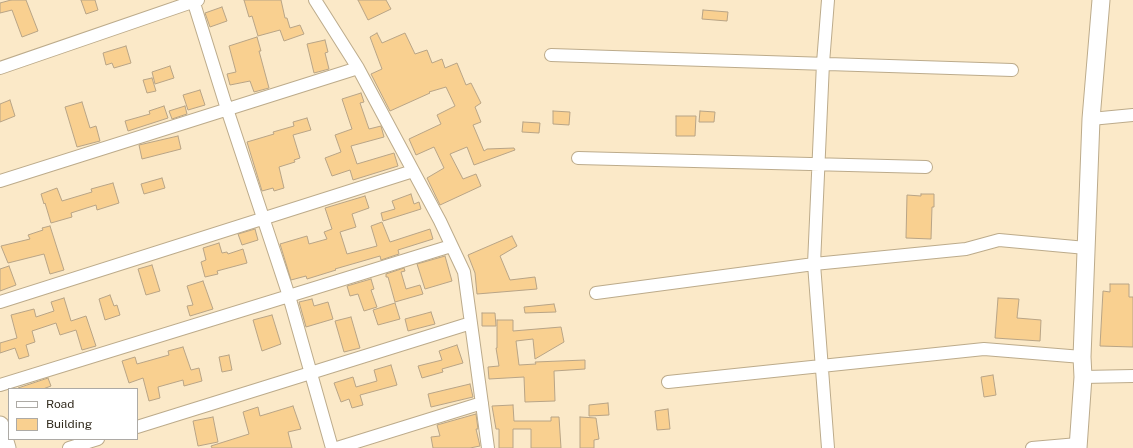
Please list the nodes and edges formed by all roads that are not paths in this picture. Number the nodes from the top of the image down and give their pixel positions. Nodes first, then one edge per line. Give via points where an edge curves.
1 (195, 0) edge
2 (315, 0) edge
3 (828, 0) edge
4 (1101, 0) edge
5 (551, 55) dead end
6 (823, 63) junction
7 (0, 68) edge
8 (358, 68) junction
9 (1012, 70) dead end
10 (227, 109) junction
11 (1133, 114) edge
12 (1091, 119) junction
13 (578, 158) dead end
14 (818, 164) junction
15 (926, 167) dead end
16 (413, 171) junction
17 (0, 181) edge
18 (264, 218) junction
19 (451, 246) junction
20 (1086, 248) junction
21 (814, 264) junction
22 (596, 293) dead end
23 (289, 296) junction
24 (0, 302) edge
25 (471, 323) junction
26 (1082, 357) junction
27 (822, 366) junction
28 (311, 373) junction
29 (1133, 376) edge
30 (1083, 377) junction
31 (668, 382) dead end
32 (0, 385) edge
33 (482, 403) junction
34 (0, 425) edge
35 (138, 427) edge
36 (95, 440) edge
37 (1078, 446) edge
38 (7, 448) edge
39 (69, 448) edge
40 (332, 448) edge
41 (337, 448) edge
42 (488, 448) edge
43 (828, 448) edge
44 (1032, 448) edge

1 - 7 street
1 - 10 street
2 - 8 street
3 - 6 street
4 - 12 main road
5 - 6 street
6 - 9 street
6 - 14 street
8 - 10 street
8 - 16 street
10 - 17 street
10 - 18 street
11 - 12 street
12 - 20 main road
13 - 14 street
14 - 15 street
14 - 21 street
16 - 18 street
16 - 19 street
18 - 23 street
18 - 24 street
19 - 23 street
19 - 25 street via 464,272
20 - 21 street via 999,240 966,249
20 - 26 main road
21 - 22 street
21 - 27 street
23 - 28 street
23 - 32 street
25 - 28 street
25 - 33 street
26 - 27 street via 984,349
26 - 30 main road
27 - 31 street
27 - 43 street
28 - 35 street
28 - 40 street
29 - 30 street
30 - 37 main road
33 - 41 street
33 - 42 street
34 - 38 main road
36 - 39 street
37 - 44 street

